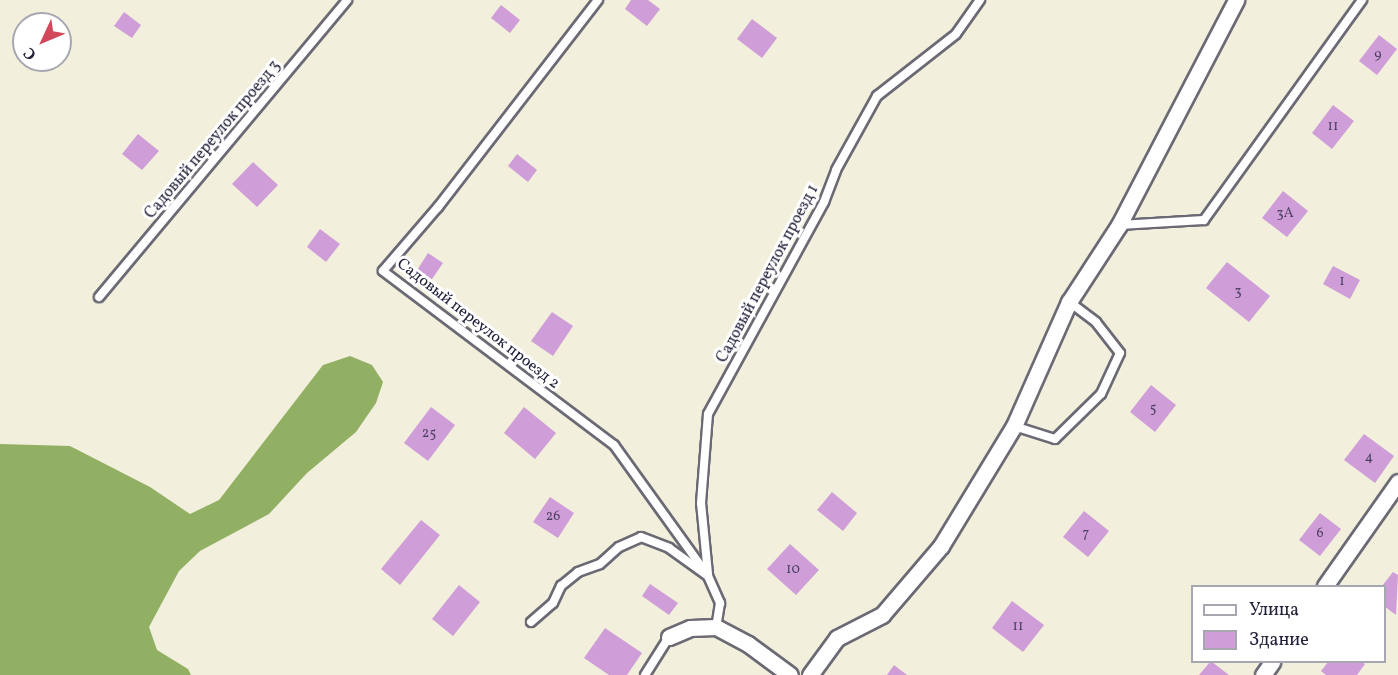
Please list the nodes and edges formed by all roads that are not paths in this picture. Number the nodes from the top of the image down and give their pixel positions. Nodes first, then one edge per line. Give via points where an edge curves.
1 (347, 0) edge
2 (598, 0) edge
3 (980, 0) edge
4 (1236, 0) edge
5 (1362, 0) edge
6 (1119, 225) junction
7 (99, 297) dead end
8 (1069, 302) junction
9 (1014, 426) junction
10 (1398, 482) edge
11 (708, 576) junction
12 (1326, 585) edge
13 (531, 622) dead end
14 (716, 627) junction
15 (669, 637) joint
16 (645, 675) edge
17 (790, 675) edge
18 (810, 675) edge

1 - 7 lane, Садовый переулок проезд 3
2 - 11 lane, Садовый переулок проезд 2 via 438,207 383,271 614,445
3 - 11 lane, Садовый переулок проезд 1 via 956,34 877,96 708,414 701,503
4 - 6 street
5 - 6 lane via 1204,220
6 - 8 street
8 - 9 street
8 - 9 lane via 1096,322 1120,353 1101,394 1055,439
9 - 18 street via 941,546 882,615 837,638
10 - 12 street
11 - 13 lane via 669,548 641,537 619,547 600,564 578,572 561,586 554,603
11 - 14 lane via 720,603
14 - 15 street via 690,628
14 - 17 street via 748,644
15 - 16 lane

